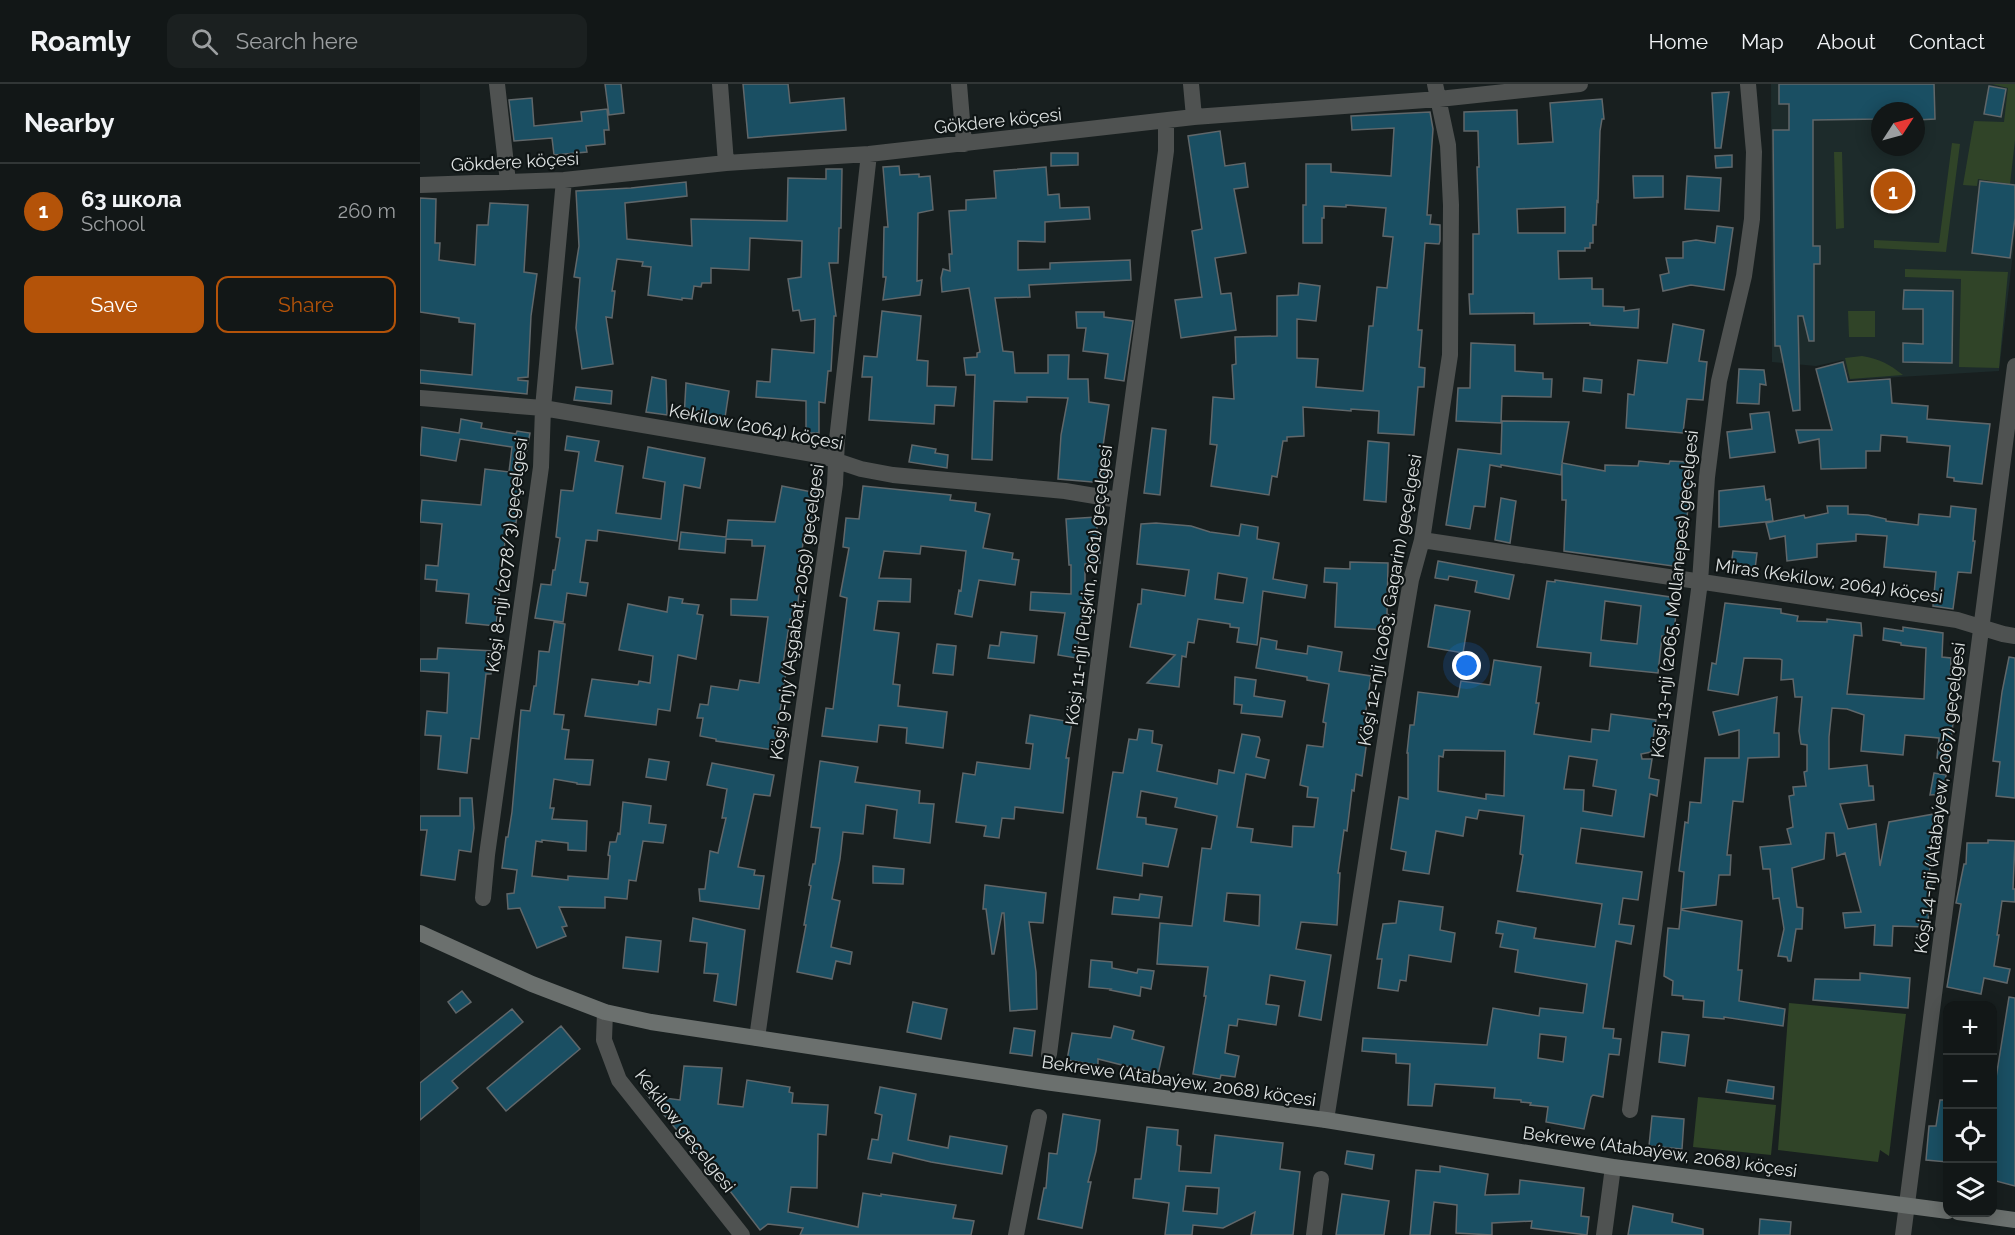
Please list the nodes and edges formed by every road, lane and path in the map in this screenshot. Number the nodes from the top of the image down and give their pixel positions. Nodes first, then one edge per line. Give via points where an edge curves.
1 (498, 84) edge
2 (720, 84) edge
3 (959, 84) edge
4 (1191, 84) edge
5 (1580, 84) edge
6 (1748, 84) edge
7 (1437, 91) edge
8 (1194, 117) junction
9 (1166, 121) junction
10 (964, 144) junction
11 (869, 154) junction
12 (726, 163) junction
13 (564, 180) junction
14 (508, 182) junction
15 (420, 186) edge
16 (2015, 366) edge
17 (420, 398) edge
18 (543, 408) junction
19 (837, 460) junction
20 (1119, 500) junction
21 (1422, 540) junction
22 (1700, 582) junction
23 (1981, 627) junction
24 (2015, 636) edge
25 (483, 898) dead end
26 (420, 933) edge
27 (605, 1011) junction
28 (757, 1038) junction
29 (1049, 1054) dead end
30 (1630, 1110) dead end
31 (1039, 1117) dead end
32 (1326, 1120) junction
33 (1613, 1167) junction
34 (1321, 1179) dead end
35 (1907, 1206) junction
36 (1943, 1210) edge
37 (1994, 1217) edge
38 (2015, 1220) edge
39 (742, 1235) edge
40 (1016, 1235) edge
41 (1314, 1235) edge
42 (1604, 1235) edge
43 (1903, 1235) edge

1 - 14 street
2 - 12 street
3 - 10 street
4 - 8 street
5 - 7 street, Gökdere köçesi
6 - 22 street, Köşi 13-nji (2065, Mollanepes) geçelgesi via 1754,152 1752,219 1744,276 1719,381
7 - 8 street, Gökdere köçesi
7 - 21 street, Köşi 12-nji (2063, Gagarin) geçelgesi via 1448,145 1451,205 1450,355
8 - 9 street, Gökdere köçesi
9 - 10 street, Gökdere köçesi
9 - 20 street, Köşi 11-nji (Puşkin, 2061) geçelgesi via 1167,151
10 - 11 street, Gökdere köçesi
11 - 12 street, Gökdere köçesi
11 - 19 street, Köşi 9-njy (Aşgabat, 2059) geçelgesi
12 - 13 street, Gökdere köçesi
13 - 14 street, Gökdere köçesi
13 - 18 street, Köşi 8-nji (2078/3) geçelgesi
14 - 15 street, Gökdere köçesi
16 - 23 street, Köşi 14-nji (Atabaýew, 2067) geçelgesi
17 - 18 street, Kekilow (2064) köçesi
18 - 19 street, Kekilow (2064) köçesi
18 - 25 street, Köşi 8-nji (2078/3) geçelgesi via 541,467
19 - 20 street, Kekilow (2064) köçesi via 893,475 1065,491
19 - 28 street, Köşi 9-njy (Aşgabat, 2059) geçelgesi
20 - 29 street, Köşi 11-nji (Puşkin, 2061) geçelgesi
21 - 22 street, Miras (Kekilow, 2064) köçesi
21 - 32 street, Köşi 12-nji (2063, Gagarin) geçelgesi via 1399,651
22 - 23 street, Miras (Kekilow, 2064) köçesi via 1957,620
22 - 30 street, Köşi 13-nji (2065, Mollanepes) geçelgesi
23 - 24 street, Miras (Kekilow, 2064) köçesi
23 - 35 street, Köşi 14-nji (Atabaýew, 2067) geçelgesi
26 - 27 main road, Bekrewe (Atabaýew, 2068) köçesi via 532,984
27 - 28 main road, Bekrewe (Atabaýew, 2068) köçesi
27 - 39 street, Kekilow geçelgesi via 604,1040 620,1080
28 - 32 main road, Bekrewe (Atabaýew, 2068) köçesi
31 - 40 street
32 - 33 main road, Bekrewe (Atabaýew, 2068) köçesi
33 - 35 main road, Bekrewe (Atabaýew, 2068) köçesi
33 - 42 street
34 - 41 street
35 - 36 main road, Bekrewe (Atabaýew, 2068) köçesi
35 - 43 street, Köşi 14-nji (Atabaýew, 2067) geçelgesi
37 - 38 main road

